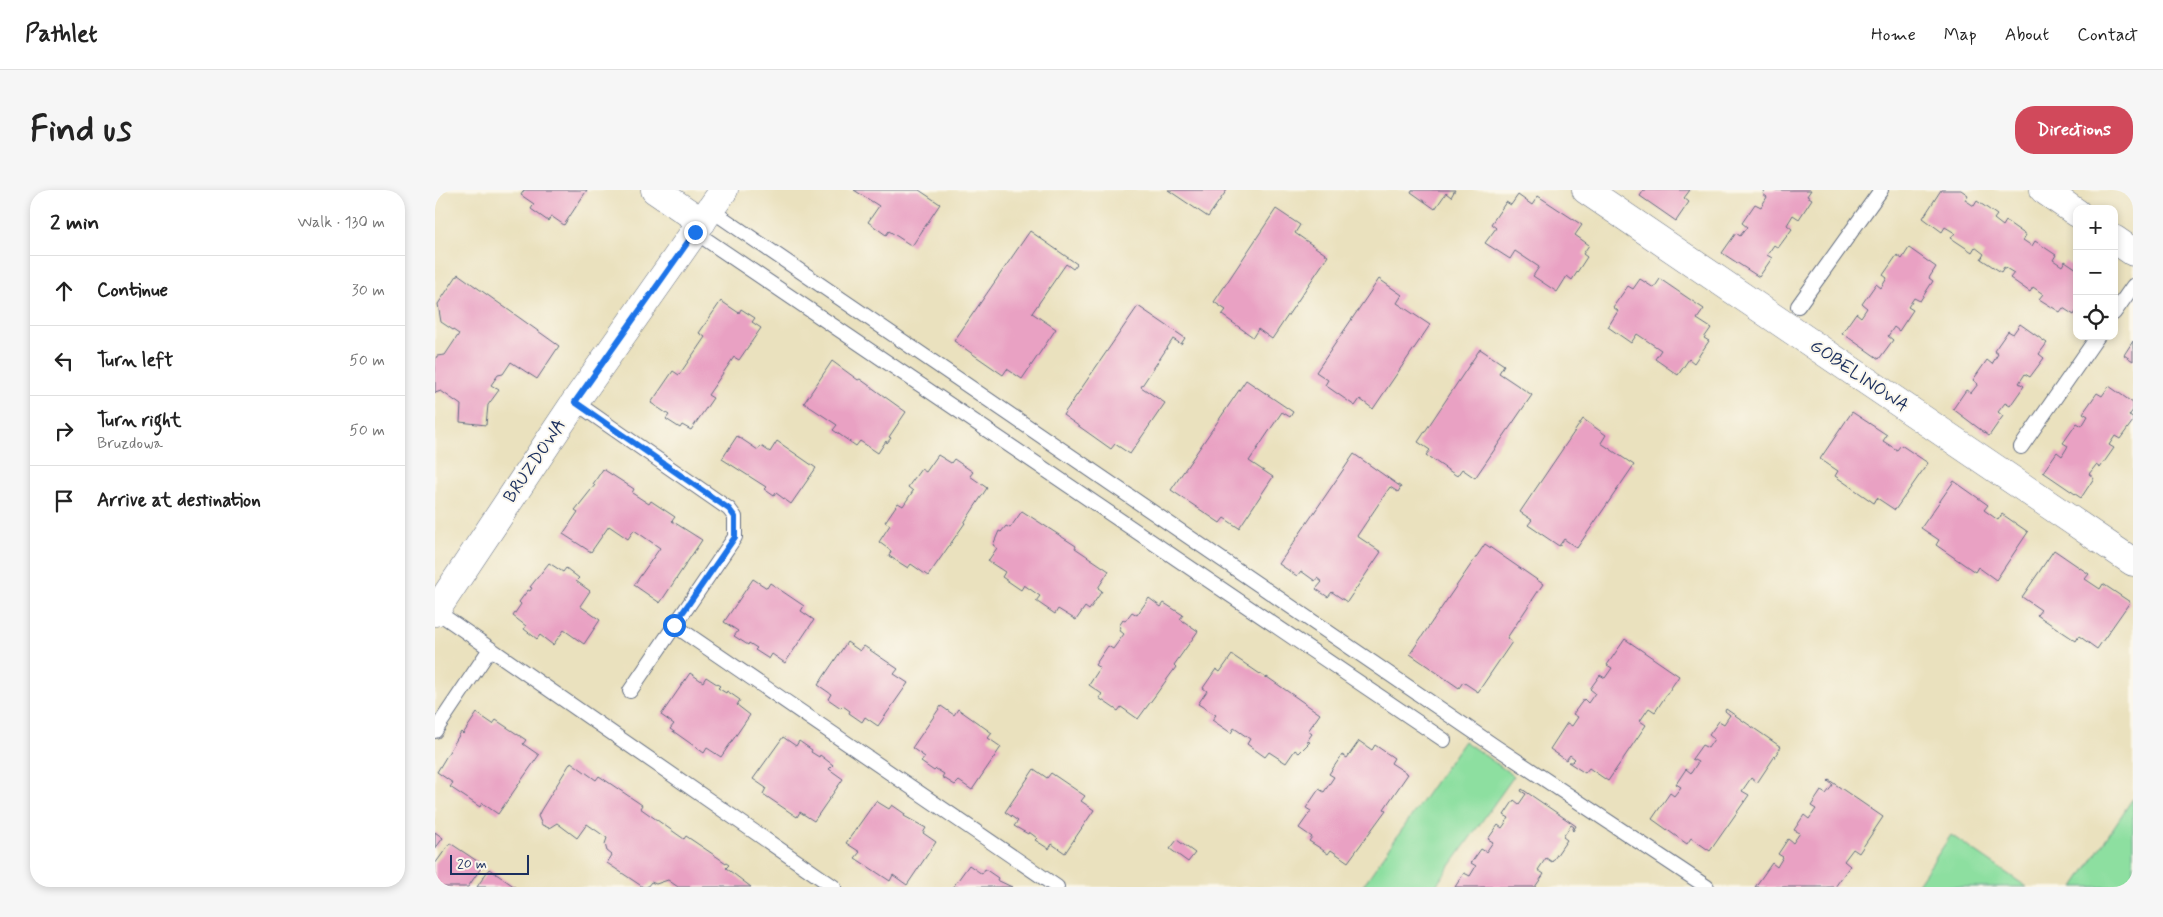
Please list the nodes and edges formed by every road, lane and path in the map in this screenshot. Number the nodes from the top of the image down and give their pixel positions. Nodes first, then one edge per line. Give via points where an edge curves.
1 (655, 190) edge
2 (1586, 190) edge
3 (1881, 190) edge
4 (2044, 190) edge
5 (2073, 210) edge
6 (708, 214) edge
7 (2118, 242) edge
8 (2133, 252) edge
9 (2133, 286) edge
10 (1798, 306) dead end
11 (2118, 307) edge
12 (2095, 340) edge
13 (575, 402) junction
14 (2021, 447) dead end
15 (2133, 562) edge
16 (435, 612) edge
17 (674, 625) junction
18 (490, 649) junction
19 (630, 691) dead end
20 (435, 731) edge
21 (1444, 740) dead end
22 (834, 887) edge
23 (1057, 887) edge
24 (1707, 887) edge

1 - 6 street
2 - 15 street, GOBELINOWA
3 - 10 lane
4 - 5 street
6 - 13 street, BRUZDOWA
6 - 21 lane
6 - 24 lane
7 - 8 street
9 - 11 lane
12 - 14 lane
13 - 16 street, BRUZDOWA
13 - 17 lane via 729,509 735,517 735,537
16 - 18 lane
17 - 19 lane
17 - 23 lane
18 - 20 lane
18 - 22 lane

